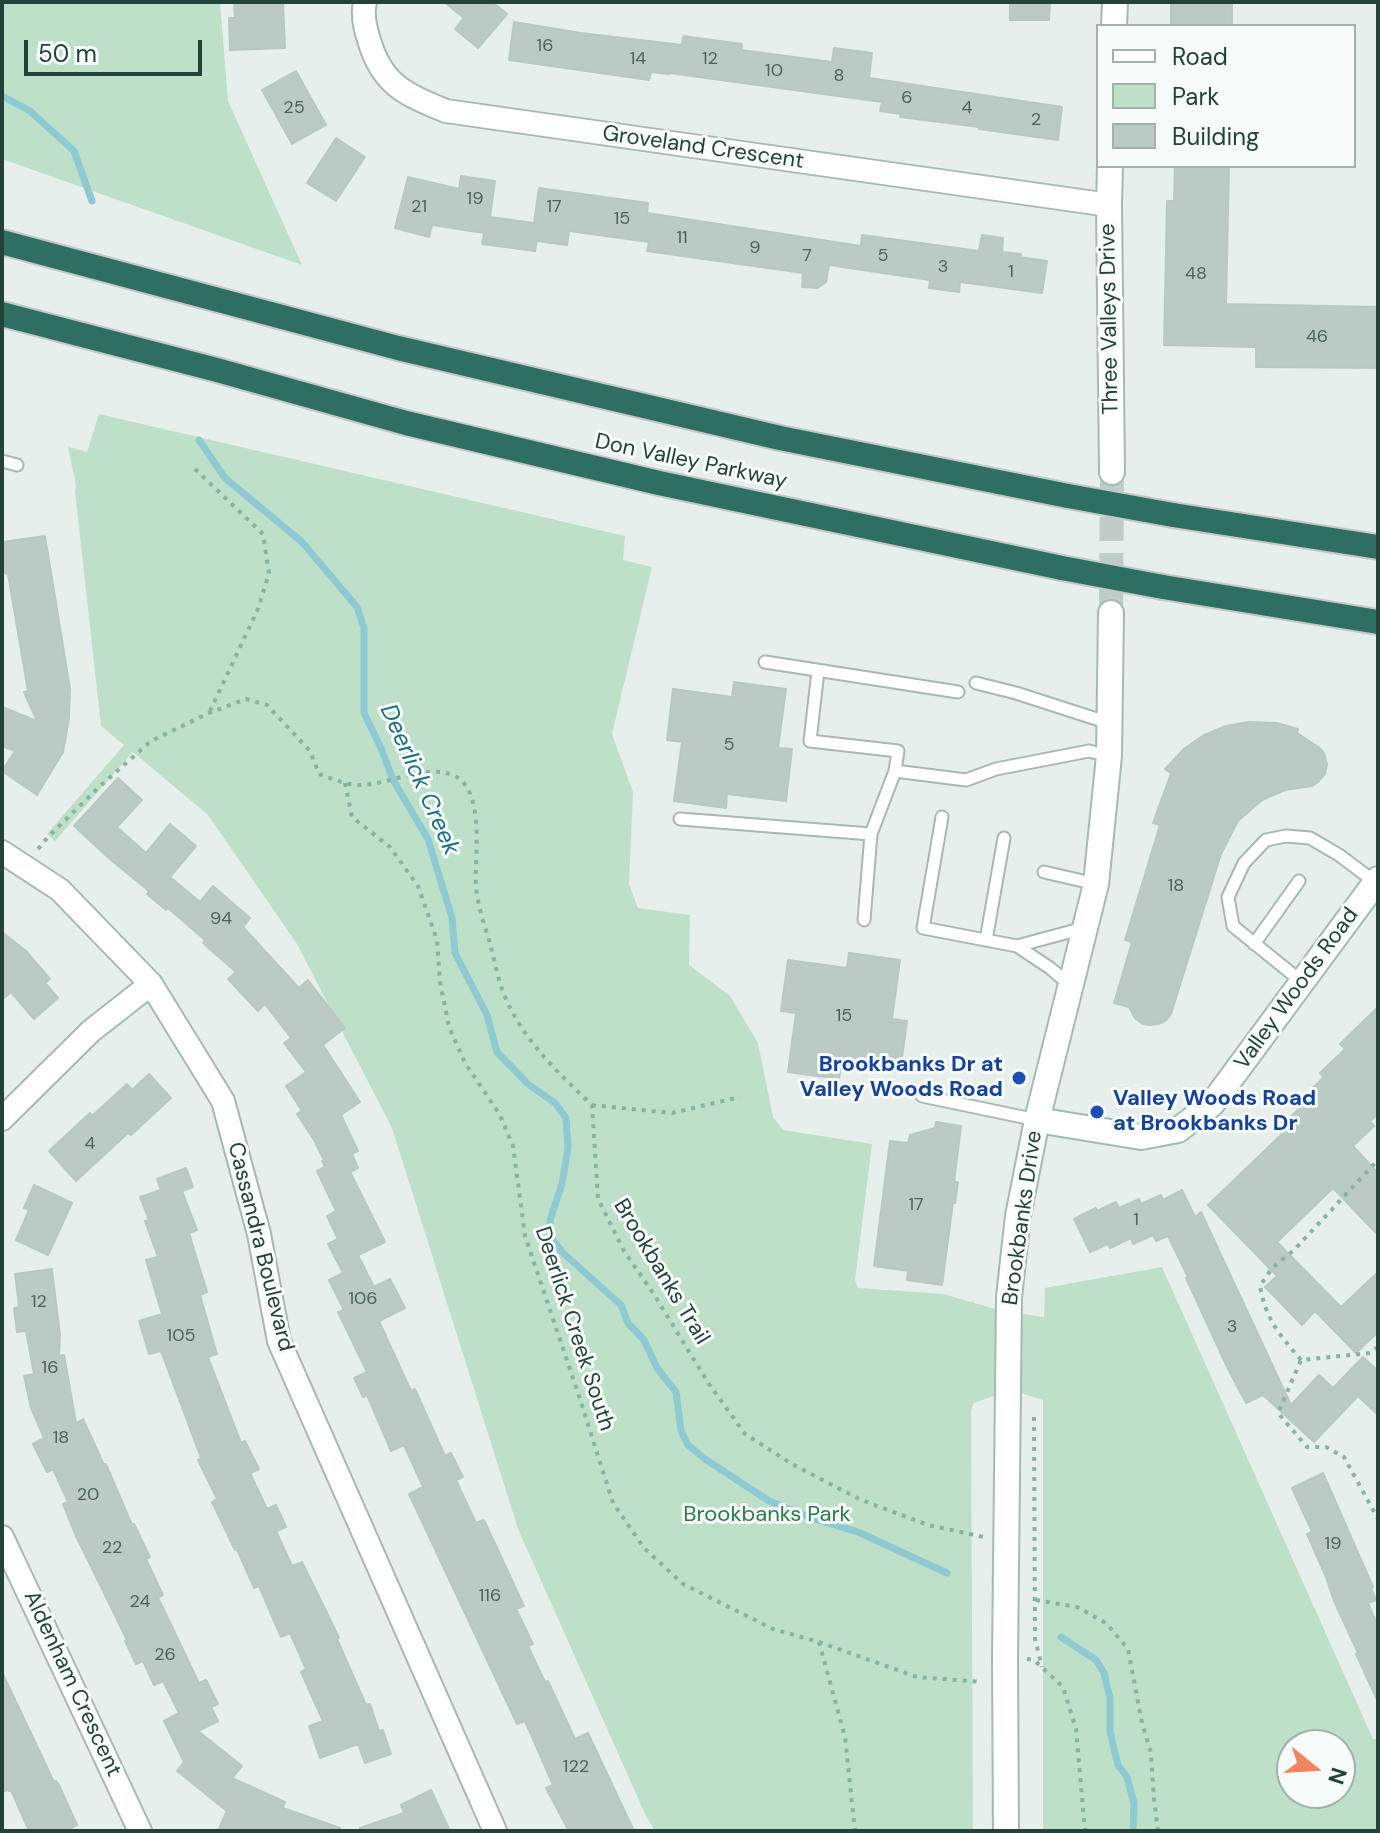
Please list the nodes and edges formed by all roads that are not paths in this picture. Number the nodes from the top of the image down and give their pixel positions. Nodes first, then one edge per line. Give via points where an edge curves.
1 (365, 2) edge
2 (1115, 2) edge
3 (1114, 24) edge
4 (1110, 168) edge
5 (1109, 205) junction
6 (2, 242) edge
7 (2, 314) edge
8 (2, 461) edge
9 (17, 465) dead end
10 (1112, 472) tunnel mouth
11 (1378, 547) edge
12 (1111, 613) tunnel mouth
13 (1378, 622) edge
14 (765, 662) dead end
15 (818, 671) junction
16 (976, 683) dead end
17 (958, 692) dead end
18 (1109, 723) junction
19 (1109, 756) junction
20 (895, 771) junction
21 (942, 817) dead end
22 (680, 819) dead end
23 (871, 834) junction
24 (1004, 838) dead end
25 (2, 852) edge
26 (1044, 872) dead end
27 (1299, 881) dead end
28 (1377, 881) edge
29 (1096, 884) junction
30 (864, 920) dead end
31 (1084, 928) junction
32 (986, 940) junction
33 (1254, 944) junction
34 (1017, 946) junction
35 (1302, 982) junction
36 (151, 984) junction
37 (1070, 985) junction
38 (922, 1096) dead end
39 (2, 1119) edge
40 (1037, 1120) junction
41 (2, 1537) edge
42 (140, 1831) edge
43 (495, 1831) edge
44 (1006, 1831) edge

1 - 5 street, Groveland Crescent via 366,32 384,76 402,91 446,111
2 - 3 street
4 - 5 street, Three Valleys Drive
5 - 10 street, Three Valleys Drive
6 - 11 highway, Don Valley Parkway, bridge via 398,348 780,438 1068,496
7 - 13 highway, Don Valley Parkway, bridge via 406,423 659,483 1062,568
8 - 9 lane
12 - 18 street, Brookbanks Drive
14 - 15 lane
15 - 17 lane
15 - 20 lane via 810,741 898,751
16 - 18 lane
18 - 19 street, Brookbanks Drive
19 - 20 lane via 1089,751 966,780
19 - 29 street, Brookbanks Drive
20 - 23 lane
21 - 32 lane via 923,928
22 - 23 lane
23 - 30 lane
24 - 32 lane
25 - 36 street, Cassandra Boulevard via 60,890
26 - 29 lane
27 - 33 lane
28 - 33 lane via 1310,838 1266,840 1244,863 1228,897 1233,926
28 - 35 street, Valley Woods Road
29 - 31 street, Brookbanks Drive
31 - 34 lane
31 - 37 street, Brookbanks Drive
32 - 34 lane
33 - 35 lane
34 - 37 lane
35 - 40 street, Valley Woods Road via 1212,1104 1178,1130 1141,1137
36 - 39 street via 91,1031
36 - 43 street, Cassandra Boulevard via 223,1101 259,1234 279,1341
37 - 40 street, Brookbanks Drive
38 - 40 lane
40 - 44 street, Brookbanks Drive via 1009,1297
41 - 42 street, Aldenham Crescent

